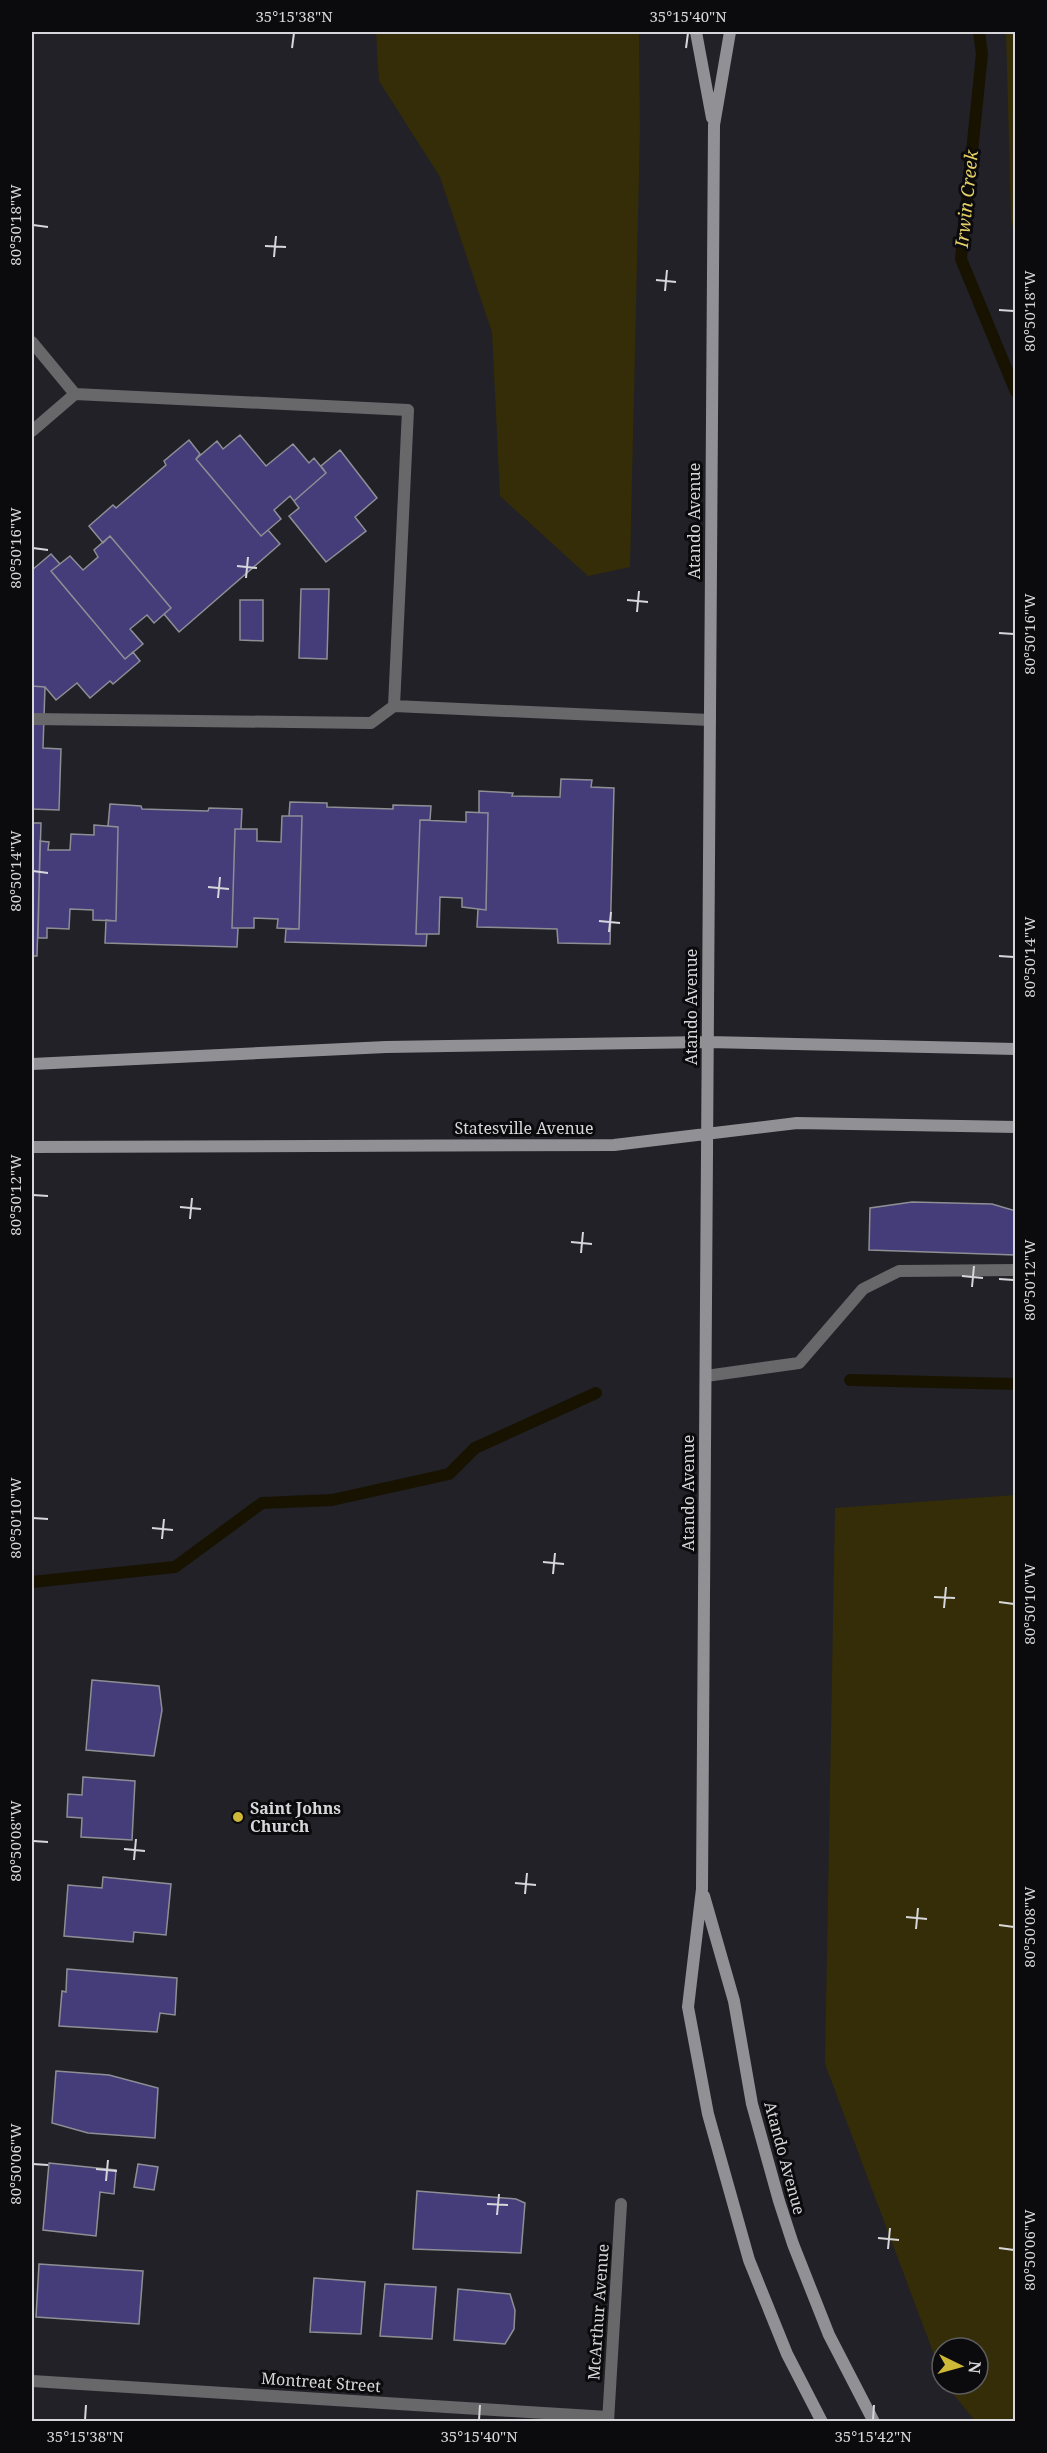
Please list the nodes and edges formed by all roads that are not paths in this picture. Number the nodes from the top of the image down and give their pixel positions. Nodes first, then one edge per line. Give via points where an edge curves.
1 (696, 32) edge
2 (730, 32) edge
3 (714, 125) junction
4 (32, 342) edge
5 (75, 394) junction
6 (32, 431) edge
7 (394, 706) junction
8 (32, 718) edge
9 (710, 720) junction
10 (708, 1042) junction
11 (1016, 1049) edge
12 (32, 1064) edge
13 (1016, 1127) edge
14 (708, 1134) junction
15 (32, 1147) edge
16 (1016, 1270) edge
17 (705, 1376) junction
18 (702, 1889) junction
19 (621, 2204) dead end
20 (32, 2381) edge
21 (608, 2419) edge
22 (822, 2421) edge
23 (874, 2421) edge

1 - 3 main road, Atando Avenue
2 - 3 main road, Atando Avenue
3 - 9 main road, Atando Avenue
4 - 5 street
5 - 6 street
5 - 7 street via 408,410
7 - 8 street via 371,723
7 - 9 street
9 - 10 main road, Atando Avenue
10 - 11 main road
10 - 12 main road via 386,1047
10 - 14 main road, Atando Avenue
13 - 14 main road, Statesville Avenue via 797,1123
14 - 15 main road, Statesville Avenue via 614,1145
14 - 17 main road, Atando Avenue
16 - 17 street via 899,1271 863,1288 799,1363
17 - 18 main road, Atando Avenue
18 - 22 main road, Atando Avenue via 688,2007 708,2114 749,2260 787,2354
18 - 23 main road, Atando Avenue via 734,2001 752,2103 779,2201 829,2335
19 - 21 street, McArthur Avenue
20 - 21 street, Montreat Street

